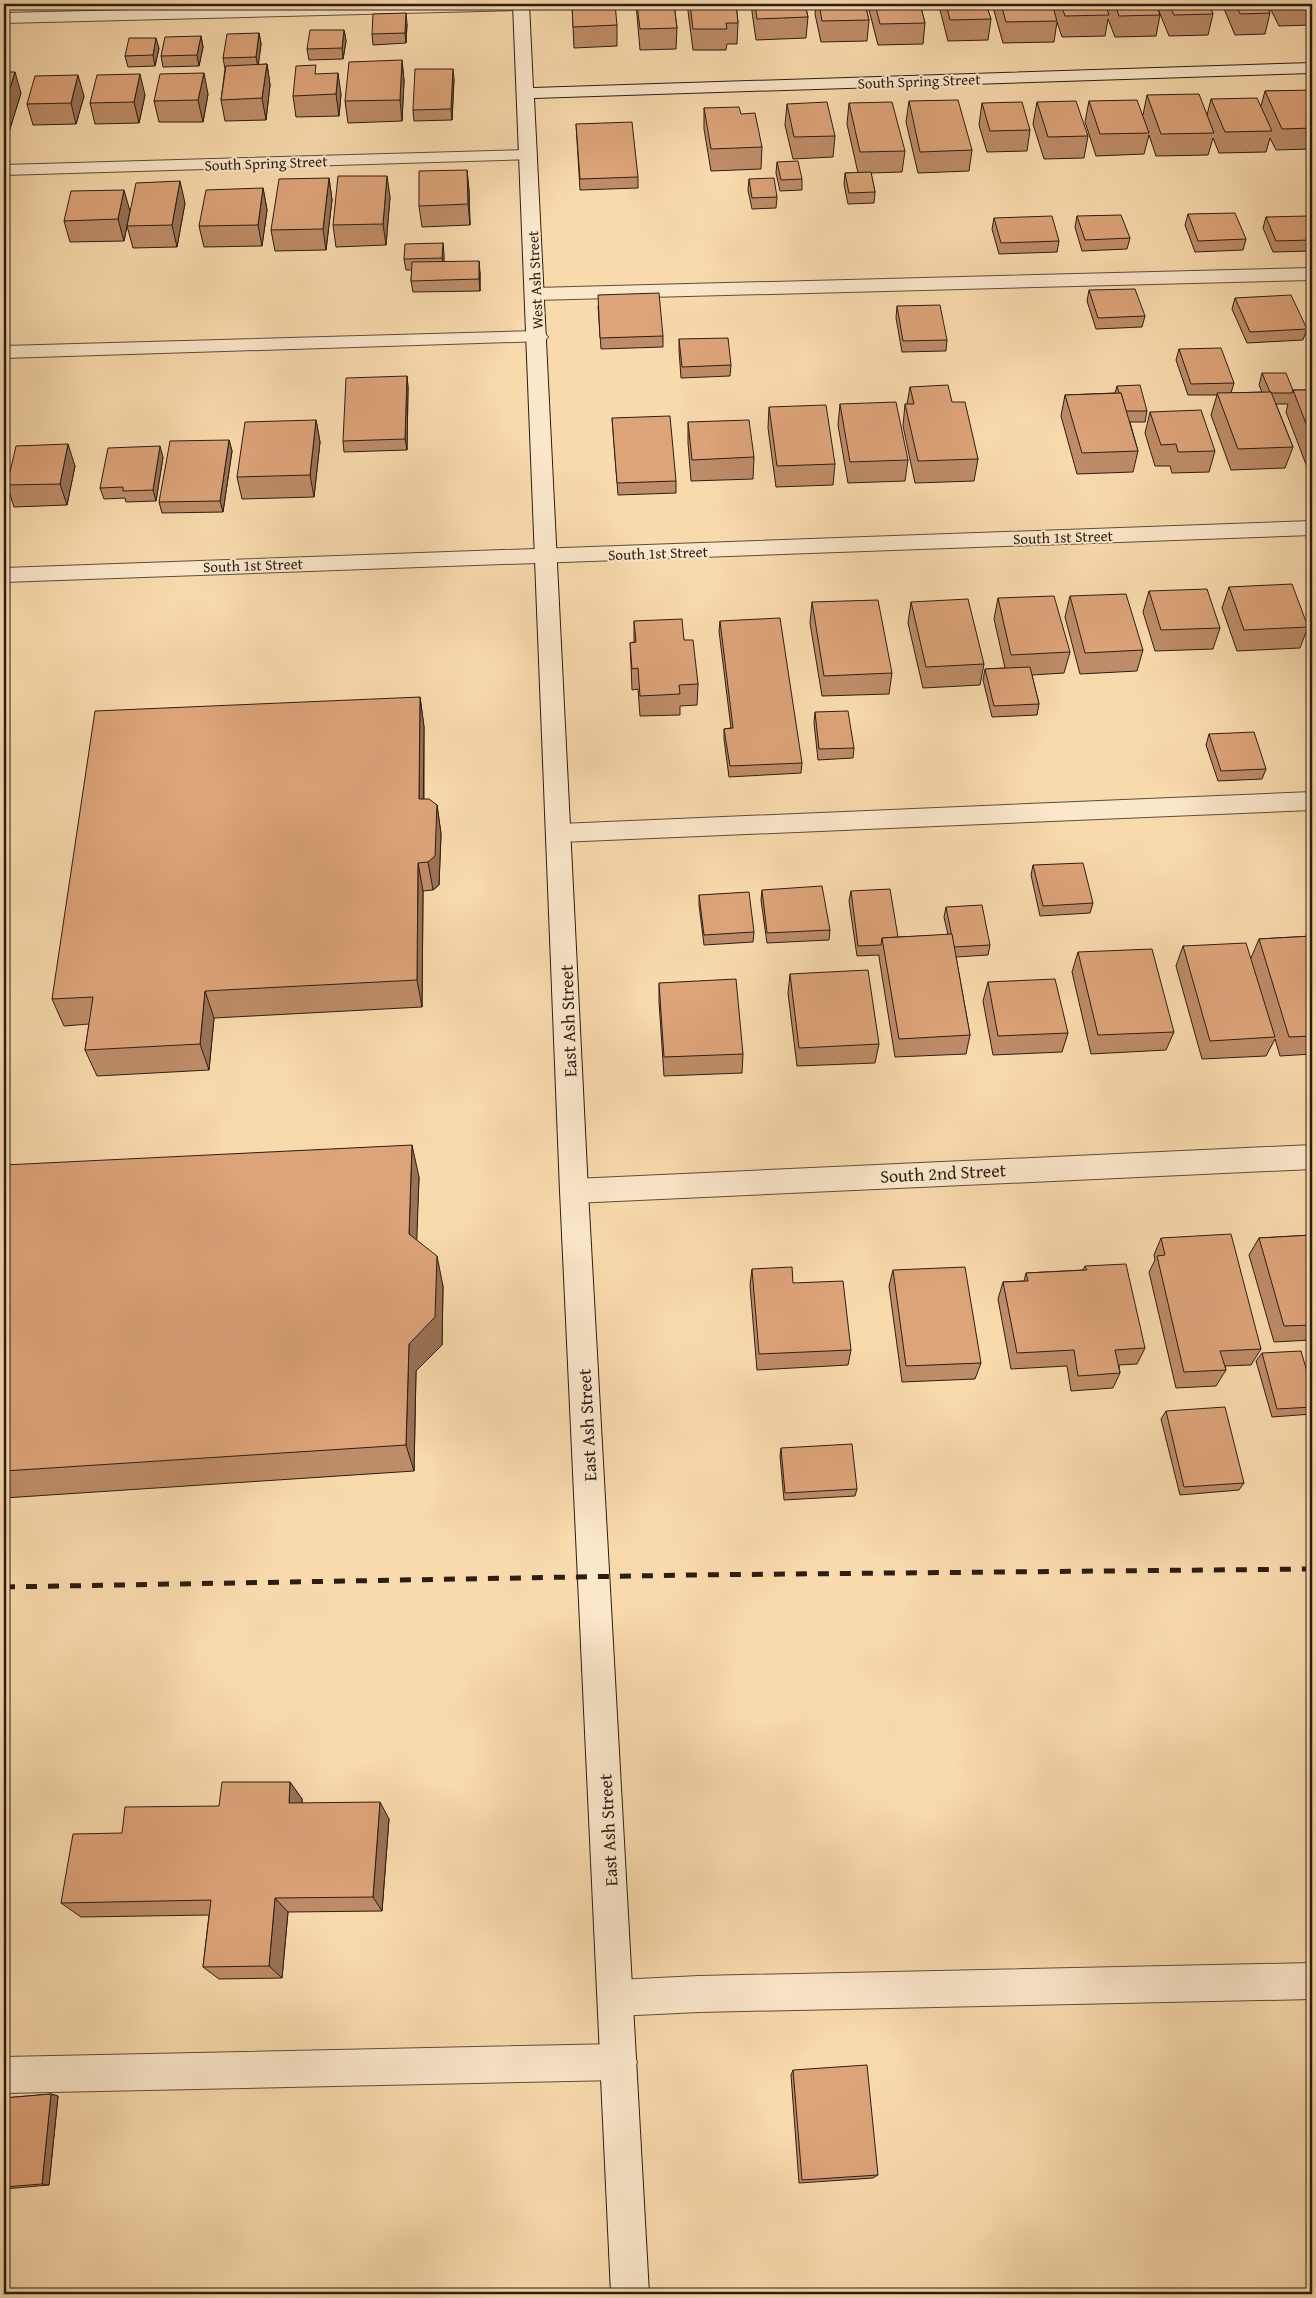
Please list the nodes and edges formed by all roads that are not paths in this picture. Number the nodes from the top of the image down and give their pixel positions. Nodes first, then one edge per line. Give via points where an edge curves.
1 (521, 4) edge
2 (4, 18) edge
3 (1312, 68) edge
4 (525, 93) junction
5 (528, 155) junction
6 (4, 170) edge
7 (1312, 274) edge
8 (535, 294) junction
9 (538, 337) junction
10 (4, 352) edge
11 (1312, 528) edge
12 (546, 556) junction
13 (4, 575) edge
14 (1312, 801) edge
15 (560, 834) junction
16 (1312, 1156) edge
17 (574, 1191) junction
18 (1312, 1982) edge
19 (616, 1998) junction
20 (619, 2062) junction
21 (4, 2075) edge
22 (630, 2294) edge

1 - 2 street
1 - 4 street, West Ash Street
3 - 4 street, South Spring Street
4 - 5 street, West Ash Street
5 - 6 street, South Spring Street
5 - 8 street, West Ash Street
7 - 8 street
8 - 9 street, West Ash Street
9 - 10 street
9 - 12 street, West Ash Street
11 - 12 street, South 1st Street
12 - 13 street, South 1st Street
12 - 15 street, East Ash Street
14 - 15 street
15 - 17 street, East Ash Street
16 - 17 street, South 2nd Street
17 - 19 street, East Ash Street
18 - 19 street
19 - 20 street, East Ash Street
20 - 21 street
20 - 22 street, East Ash Street

